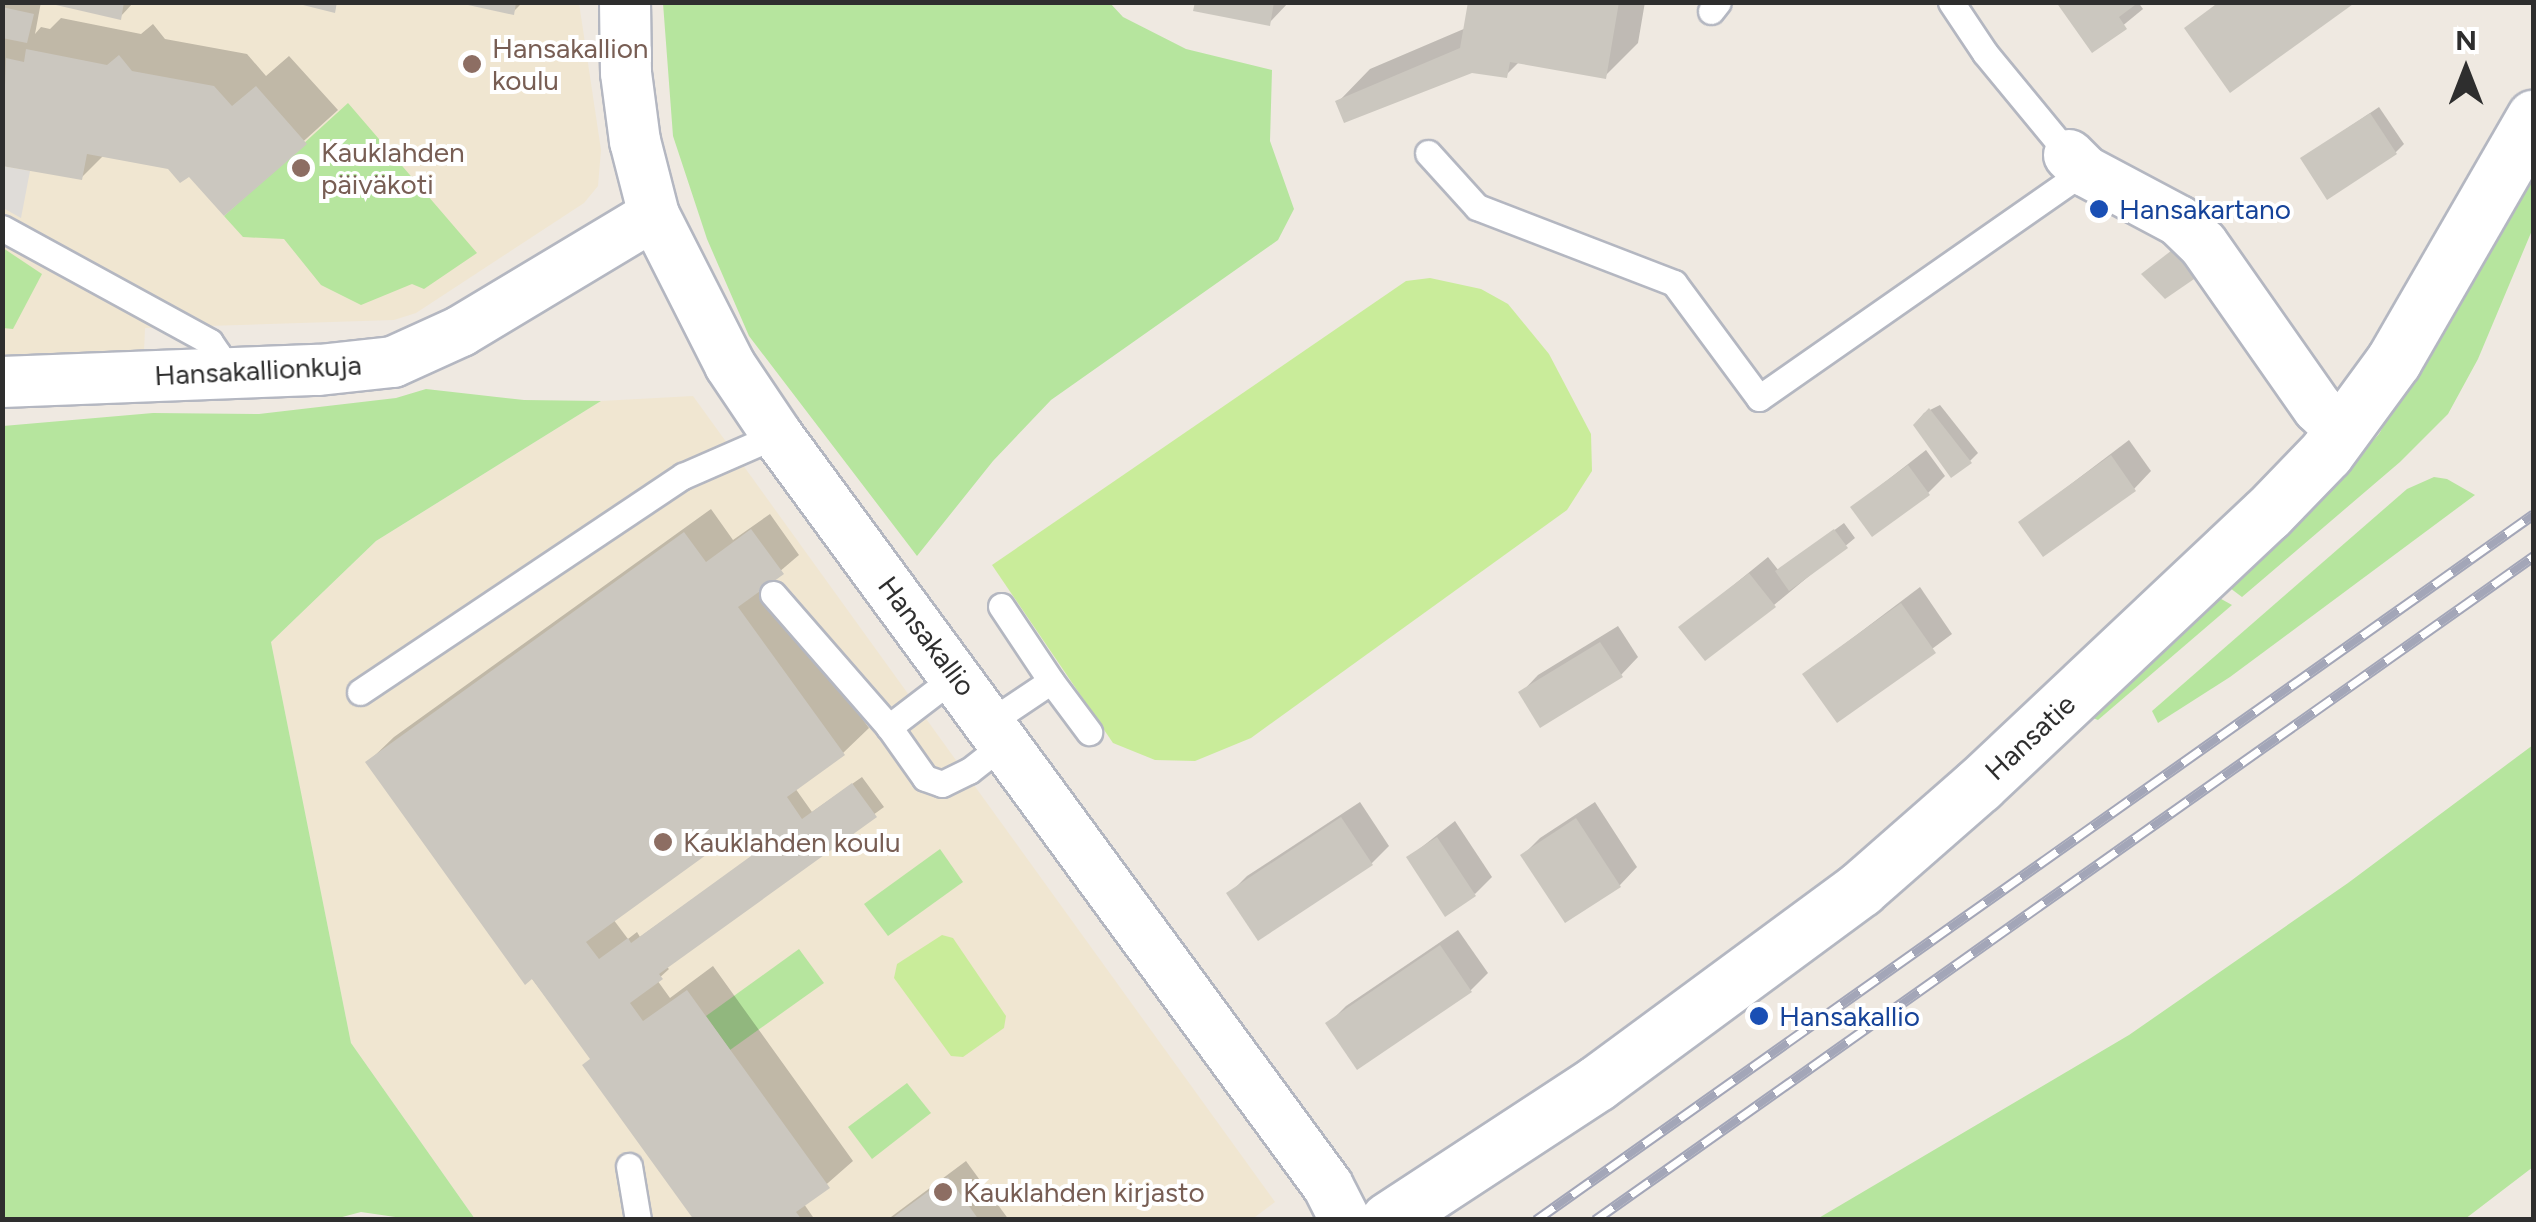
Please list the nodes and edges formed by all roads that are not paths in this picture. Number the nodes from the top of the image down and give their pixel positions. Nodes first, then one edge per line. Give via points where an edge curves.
1 (626, 2) edge
2 (1950, 2) edge
3 (2534, 118) edge
4 (1428, 153) dead end
5 (2077, 163) junction
6 (654, 216) junction
7 (2, 228) edge
8 (220, 373) junction
9 (2, 382) edge
10 (2342, 432) junction
11 (777, 435) junction
12 (774, 594) dead end
13 (1001, 606) dead end
14 (957, 675) junction
15 (1051, 681) junction
16 (360, 692) dead end
17 (889, 727) junction
18 (998, 732) junction
19 (1089, 732) dead end
20 (629, 1166) dead end
21 (638, 1220) edge
22 (1345, 1220) edge
23 (1388, 1220) edge

1 - 6 street, Hansakallio via 635,141
2 - 5 lane
3 - 10 main road, Hansatie via 2394,360
4 - 5 lane via 1477,207 1674,283 1759,398
5 - 10 street via 2179,221 2202,244
6 - 8 street, Hansakallionkuja via 462,330 393,362
6 - 11 street, Hansakallio via 699,310
7 - 8 lane via 210,342
8 - 9 street, Hansakallionkuja
10 - 23 main road, Hansatie via 2266,514 1860,889 1597,1083
11 - 14 street, Hansakallio
11 - 16 lane via 683,476
12 - 17 lane
13 - 15 lane
14 - 17 lane
14 - 18 street, Hansakallio
15 - 18 lane
15 - 19 lane
17 - 18 lane via 925,778 942,784 969,771
18 - 22 street, Hansakallio via 1328,1186
20 - 21 lane

